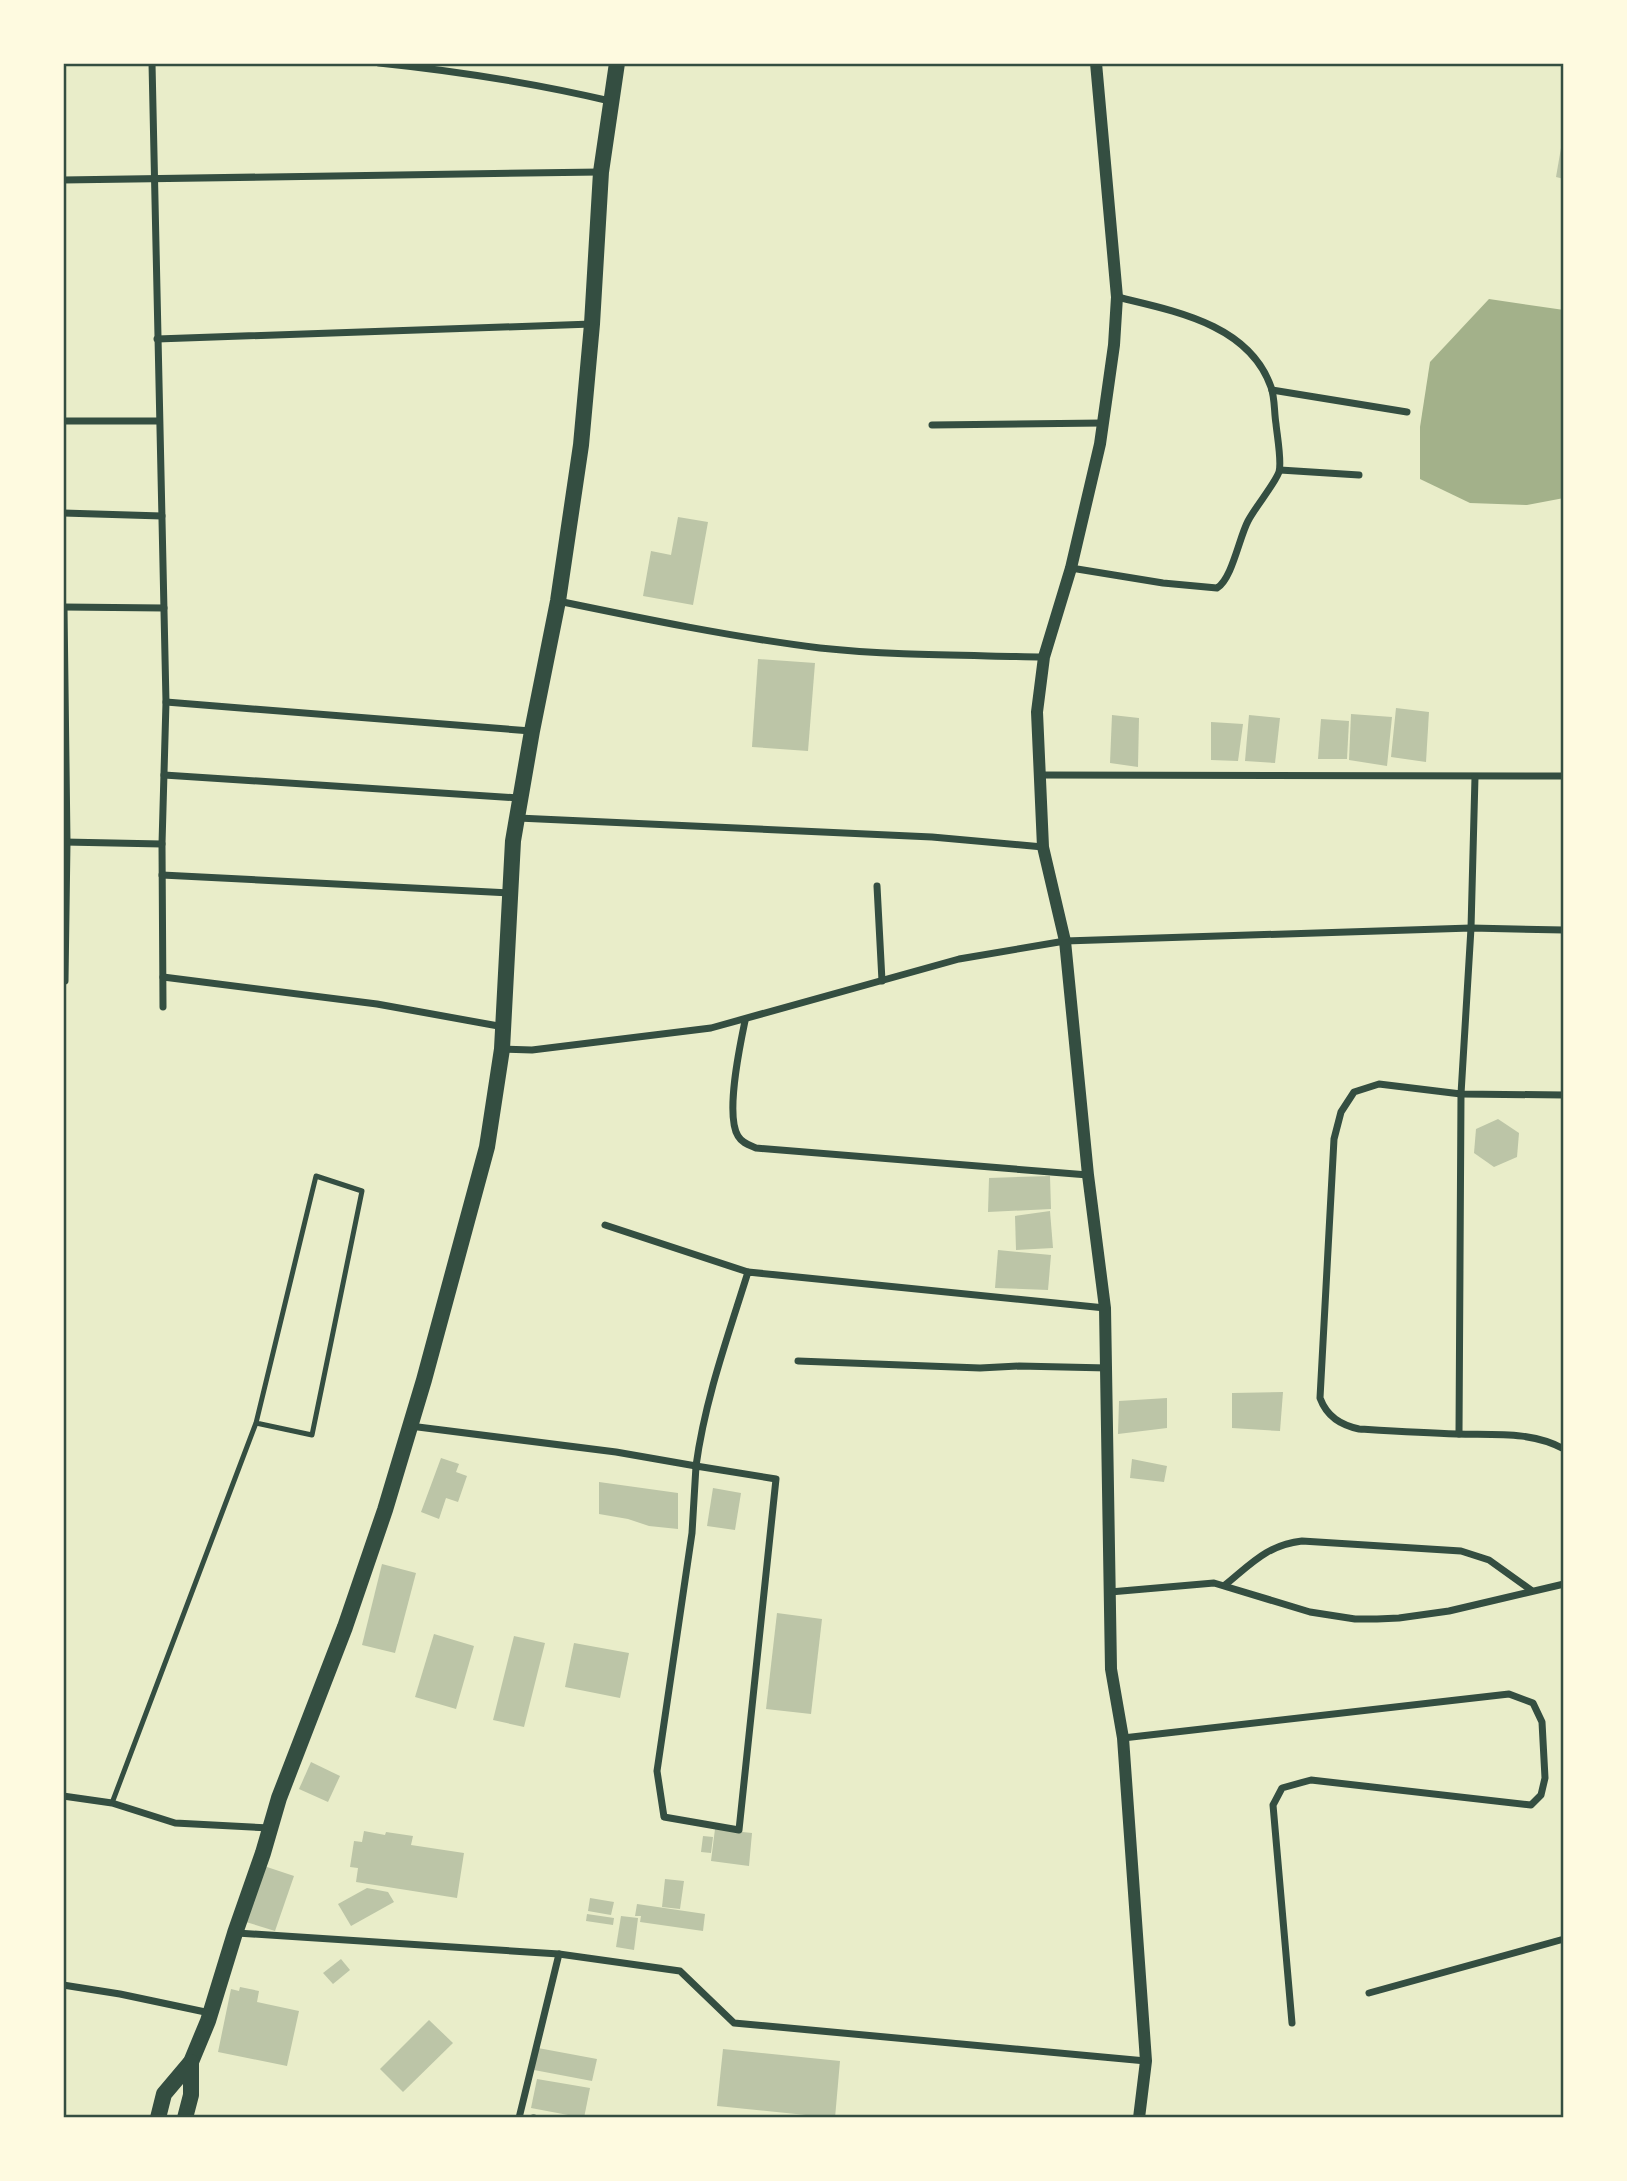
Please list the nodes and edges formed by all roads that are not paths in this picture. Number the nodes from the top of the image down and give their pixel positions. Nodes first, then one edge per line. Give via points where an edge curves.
1 (152, 63) edge
2 (379, 63) edge
3 (617, 63) edge
4 (1096, 63) edge
5 (610, 101) junction
6 (601, 172) junction
7 (154, 178) junction
8 (63, 180) edge
9 (1117, 297) junction
10 (592, 324) junction
11 (157, 339) junction
12 (1272, 390) junction
13 (1407, 412) dead end
14 (63, 421) edge
15 (159, 421) junction
16 (1104, 423) junction
17 (932, 425) dead end
18 (1280, 470) junction
19 (1359, 475) dead end
20 (63, 513) edge
21 (162, 516) junction
22 (1071, 568) junction
23 (558, 601) junction
24 (64, 607) edge
25 (164, 608) junction
26 (1044, 657) junction
27 (166, 702) junction
28 (532, 731) junction
29 (164, 775) junction
30 (1038, 775) junction
31 (1564, 776) edge
32 (1475, 777) junction
33 (520, 798) junction
34 (517, 818) junction
35 (65, 842) edge
36 (162, 844) junction
37 (1043, 847) junction
38 (162, 876) junction
39 (877, 886) dead end
40 (510, 893) junction
41 (1471, 928) junction
42 (1564, 930) edge
43 (1065, 941) junction
44 (163, 977) junction
45 (65, 981) dead end
46 (882, 981) junction
47 (163, 1007) dead end
48 (745, 1020) junction
49 (504, 1027) junction
50 (502, 1048) junction
51 (1461, 1094) junction
52 (1564, 1095) edge
53 (1088, 1175) junction
54 (605, 1225) dead end
55 (748, 1272) junction
56 (1105, 1308) junction
57 (798, 1361) dead end
58 (1108, 1368) junction
59 (256, 1423) junction
60 (410, 1426) junction
61 (1459, 1434) junction
62 (1564, 1449) edge
63 (696, 1466) junction
64 (1564, 1584) edge
65 (1225, 1585) junction
66 (1531, 1590) junction
67 (1110, 1592) junction
68 (1123, 1738) junction
69 (63, 1796) edge
70 (112, 1802) junction
71 (270, 1828) junction
72 (235, 1933) junction
73 (1564, 1938) edge
74 (559, 1954) junction
75 (63, 1985) edge
76 (1369, 1993) dead end
77 (210, 2013) junction
78 (1292, 2023) dead end
79 (1146, 2061) junction
80 (191, 2062) junction
81 (158, 2118) edge
82 (185, 2118) edge
83 (519, 2118) edge
84 (1139, 2118) edge

1 - 7 street
2 - 5 street via 456,71
3 - 5 main road
4 - 9 street
5 - 6 main road
6 - 7 street
6 - 10 main road
7 - 8 street
7 - 11 street
9 - 12 street via 1184,314 1217,328 1258,362
9 - 16 street
10 - 11 street
10 - 23 main road via 581,446
11 - 15 street
12 - 13 street
12 - 18 street
14 - 15 street
15 - 21 street
16 - 17 street
16 - 22 street
18 - 19 street
18 - 22 street via 1247,523 1225,581 1217,588
20 - 21 street
21 - 25 street
22 - 26 street
23 - 26 street via 720,634 822,648
23 - 28 main road
24 - 25 street
24 - 35 street
25 - 27 street
26 - 30 street via 1037,712
27 - 28 street
27 - 29 street
28 - 33 main road
29 - 33 street
29 - 36 street
30 - 32 street
30 - 37 street
31 - 32 street
32 - 41 street
33 - 34 main road
34 - 37 street via 932,836
34 - 40 main road
35 - 36 street
35 - 45 street
36 - 38 street
37 - 43 street
38 - 40 street
38 - 44 street
39 - 46 street
40 - 49 main road
41 - 42 street
41 - 43 street
41 - 51 street
43 - 46 street via 959,959
43 - 53 street
44 - 47 street
44 - 49 street via 377,1004
46 - 48 street
48 - 50 street via 605,1041
48 - 53 street via 734,1088 734,1126 738,1137 756,1148
49 - 50 main road
50 - 60 main road via 487,1147
51 - 52 street
51 - 61 street
51 - 61 street via 1379,1084 1354,1092 1340,1112 1334,1139 1320,1398 1331,1416 1346,1426
53 - 56 street
54 - 55 street
55 - 56 street
55 - 63 street via 709,1399
56 - 58 street
57 - 58 street
58 - 67 street
59 - 59 lane via 316,1176 362,1191 312,1436
59 - 70 lane
60 - 63 street
60 - 71 main road via 350,1614
61 - 62 street via 1511,1433
63 - 63 street via 776,1479 739,1830 664,1816 657,1771 692,1533
64 - 66 street
65 - 66 street via 1310,1612 1366,1619 1426,1615
65 - 66 street via 1269,1549 1302,1541 1461,1551 1489,1560
65 - 67 street via 1199,1583
67 - 68 street via 1111,1669
68 - 78 street via 1509,1694 1533,1703 1542,1722 1545,1778 1541,1795 1531,1805 1311,1780 1282,1788 1273,1805
68 - 79 street
69 - 70 street
70 - 71 street via 175,1824
71 - 72 main road
72 - 74 street
72 - 77 main road
73 - 76 street
74 - 79 street via 680,1971 734,2024
74 - 83 street
75 - 77 street
77 - 80 main road
79 - 84 street
80 - 81 main road via 164,2094
80 - 82 main road via 191,2095

